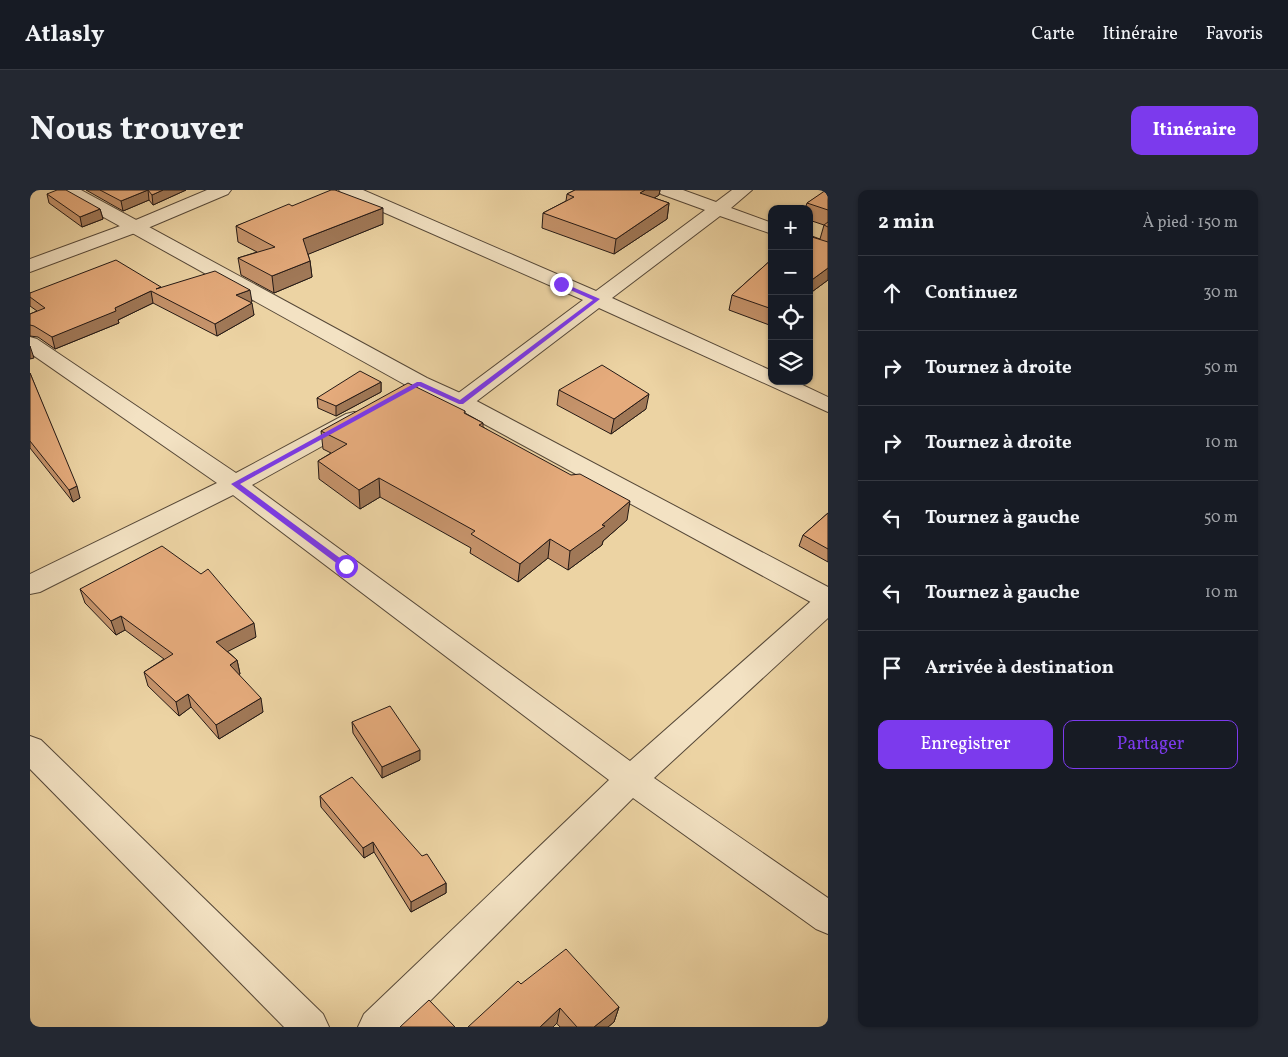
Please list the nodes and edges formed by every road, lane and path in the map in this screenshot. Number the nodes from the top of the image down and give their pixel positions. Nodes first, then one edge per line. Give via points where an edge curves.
1 (68, 190) edge
2 (222, 190) edge
3 (348, 190) edge
4 (667, 190) edge
5 (743, 190) edge
6 (717, 208) junction
7 (137, 226) junction
8 (768, 228) edge
9 (30, 266) edge
10 (597, 299) junction
11 (30, 343) edge
12 (768, 377) edge
13 (419, 384) junction
14 (785, 385) edge
15 (461, 402) junction
16 (828, 405) edge
17 (234, 484) junction
18 (30, 585) edge
19 (828, 601) edge
20 (30, 749) edge
21 (631, 779) junction
22 (828, 918) edge
23 (310, 1027) edge
24 (377, 1027) edge

1 - 7 street
2 - 7 street
3 - 10 street
4 - 6 street
5 - 6 street
6 - 8 street
6 - 10 street
7 - 9 street
7 - 13 street
10 - 12 street
10 - 15 street
11 - 17 street
13 - 15 street
13 - 17 street
14 - 16 street
15 - 19 street
17 - 18 street
17 - 21 street
19 - 21 street
20 - 23 street
21 - 22 street
21 - 24 street

